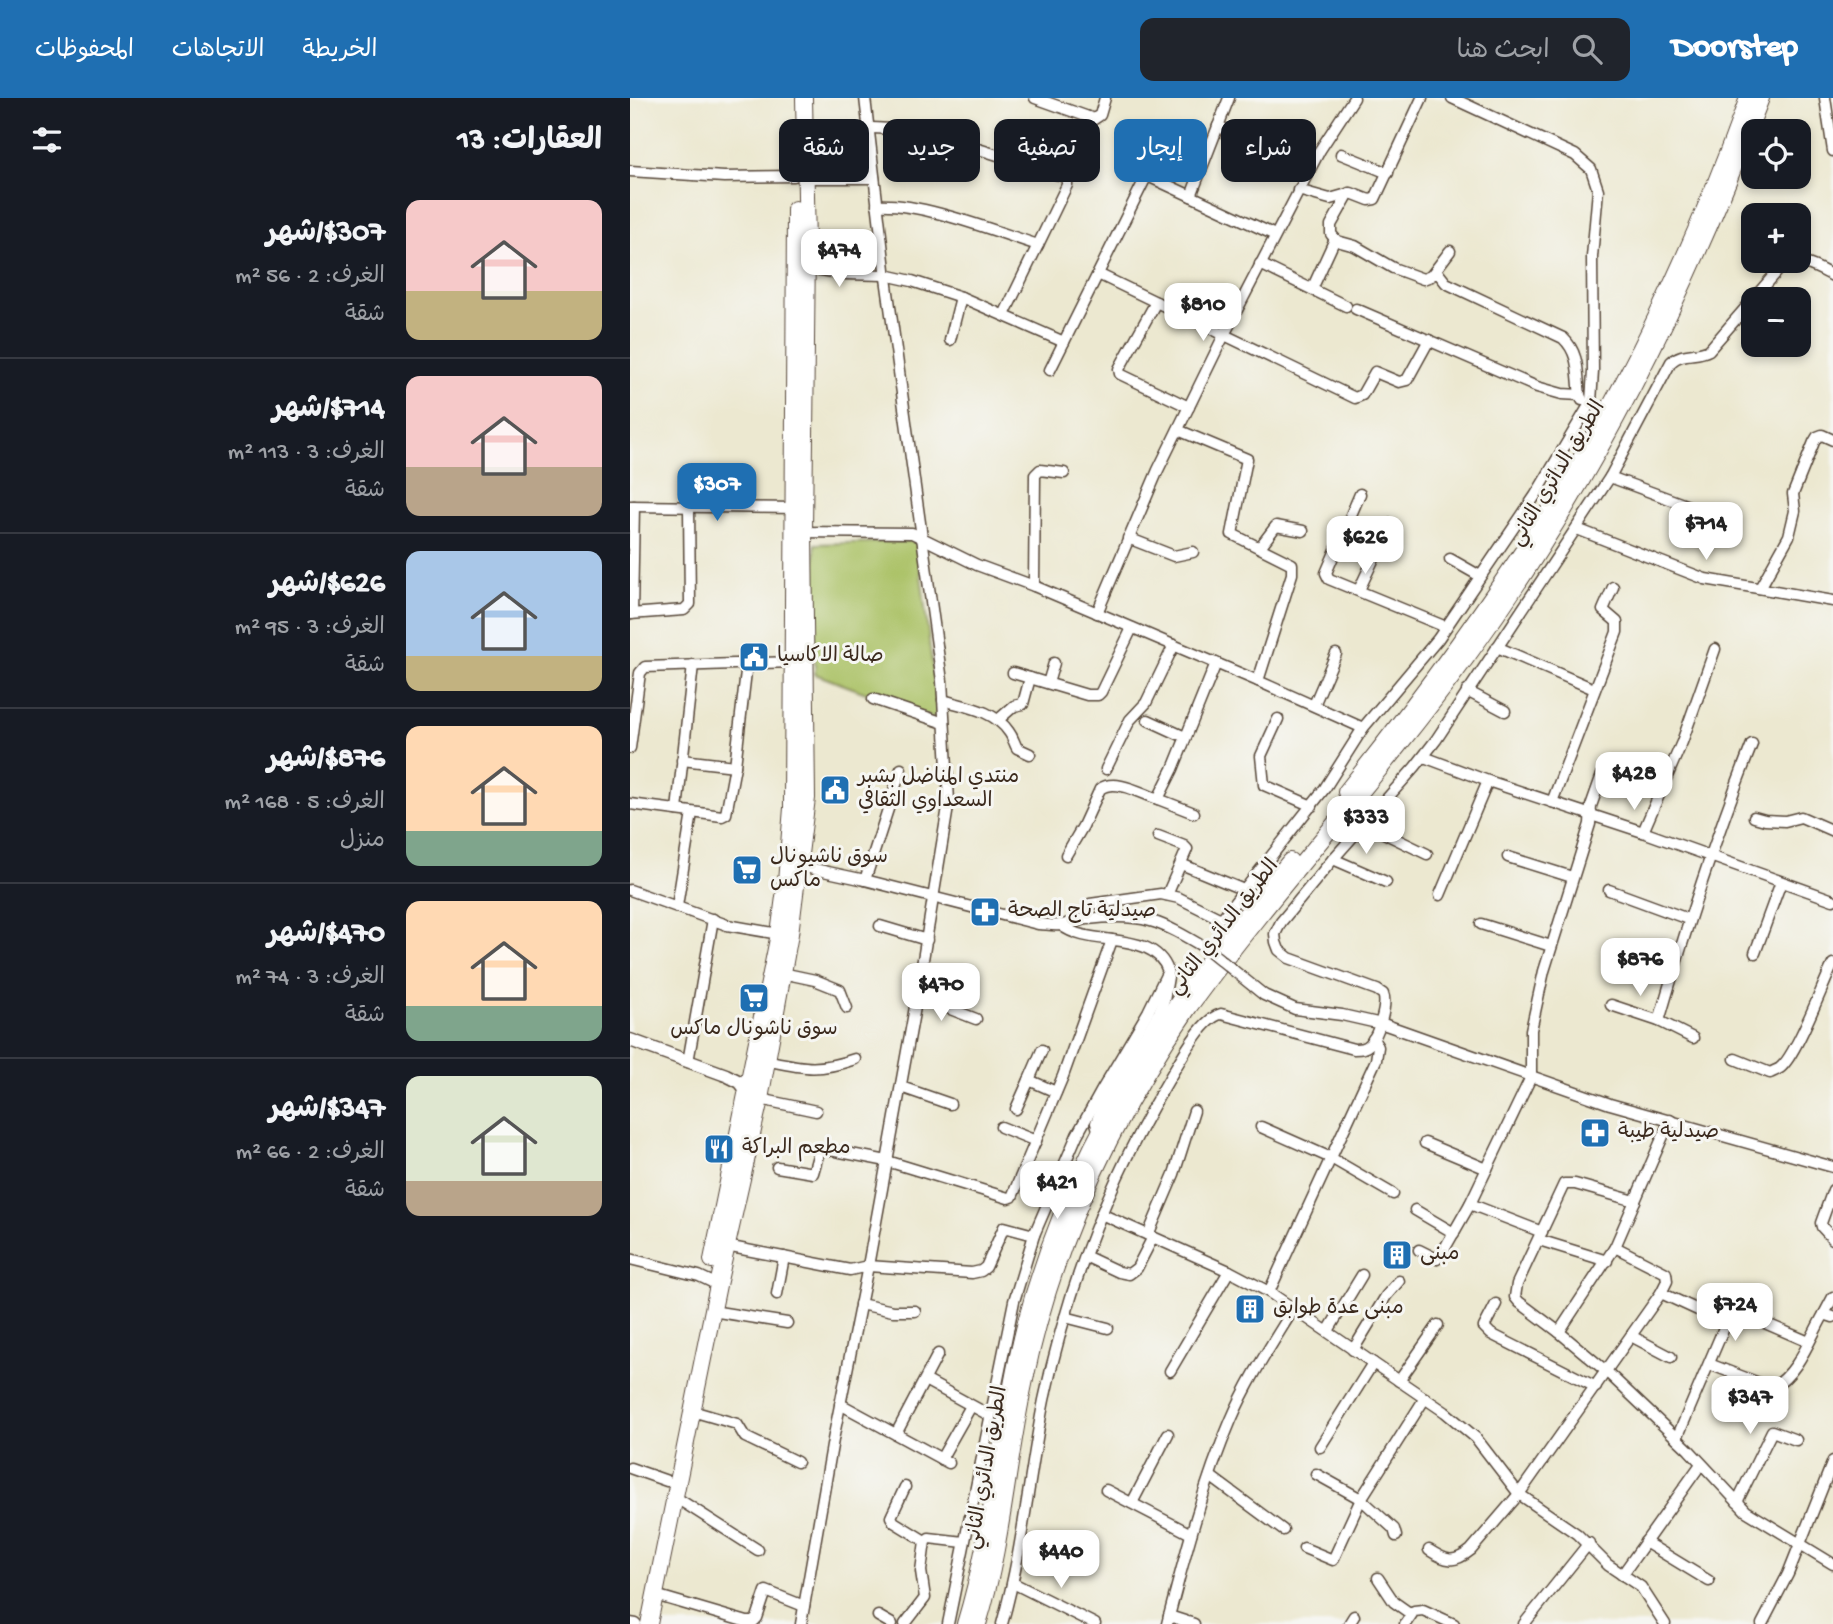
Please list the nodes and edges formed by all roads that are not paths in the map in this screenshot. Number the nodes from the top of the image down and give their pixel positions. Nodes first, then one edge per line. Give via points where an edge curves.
1 (794, 98) edge
2 (804, 98) edge
3 (865, 98) edge
4 (1035, 98) edge
5 (1105, 98) edge
6 (1229, 98) edge
7 (1354, 98) edge
8 (1422, 98) edge
9 (1452, 98) edge
10 (1748, 98) edge
11 (1761, 98) edge
12 (1825, 98) edge
13 (1063, 103) edge
14 (795, 119) edge
15 (803, 119) edge
16 (867, 119) edge
17 (1218, 126) junction
18 (1221, 127) edge
19 (869, 128) edge
20 (869, 136) edge
21 (1833, 151) edge
22 (1341, 155) dead end
23 (1316, 156) edge
24 (630, 171) edge
25 (1388, 173) junction
26 (869, 177) edge
27 (874, 177) junction
28 (779, 178) edge
29 (799, 182) edge
30 (1302, 182) edge
31 (1298, 190) junction
32 (1349, 193) junction
33 (1191, 196) junction
34 (877, 205) junction
35 (1275, 235) junction
36 (1335, 239) junction
37 (1038, 245) junction
38 (1450, 251) dead end
39 (1260, 264) junction
40 (801, 267) junction
41 (1435, 272) junction
42 (1098, 274) junction
43 (886, 275) junction
44 (1833, 276) edge
45 (1312, 289) junction
46 (961, 297) junction
47 (1156, 302) junction
48 (1004, 314) junction
49 (1224, 335) junction
50 (950, 340) dead end
51 (1429, 340) junction
52 (1065, 342) junction
53 (1050, 370) dead end
54 (1580, 396) junction
55 (1589, 405) junction
56 (1189, 407) junction
57 (1178, 430) junction
58 (1833, 440) edge
59 (1064, 473) dead end
60 (1610, 477) junction
61 (1360, 494) dead end
62 (632, 506) edge
63 (689, 508) junction
64 (799, 508) junction
65 (1710, 514) dead end
66 (1390, 524) dead end
67 (1577, 528) junction
68 (1303, 531) dead end
69 (798, 532) junction
70 (1128, 538) junction
71 (923, 539) junction
72 (1260, 547) junction
73 (1193, 552) dead end
74 (1450, 559) dead end
75 (1480, 576) junction
76 (1034, 586) junction
77 (1613, 587) dead end
78 (1760, 588) junction
79 (1359, 590) junction
80 (1833, 601) edge
81 (1097, 613) junction
82 (631, 614) edge
83 (1446, 627) junction
84 (1132, 628) junction
85 (1174, 645) junction
86 (1497, 647) junction
87 (1715, 649) dead end
88 (1336, 654) dead end
89 (793, 662) junction
90 (747, 663) junction
91 (1054, 663) dead end
92 (1216, 663) junction
93 (693, 665) junction
94 (1013, 673) dead end
95 (1030, 678) junction
96 (1258, 681) junction
97 (1048, 683) junction
98 (1594, 689) junction
99 (1467, 691) junction
100 (873, 699) dead end
101 (943, 700) junction
102 (1314, 705) junction
103 (1505, 711) dead end
104 (1278, 719) dead end
105 (998, 720) junction
106 (1148, 720) dead end
107 (944, 723) junction
108 (1363, 728) junction
109 (800, 736) junction
110 (1185, 737) junction
111 (1752, 744) dead end
112 (630, 748) edge
113 (1030, 754) dead end
114 (1424, 757) junction
115 (682, 760) junction
116 (734, 766) junction
117 (901, 769) dead end
118 (1106, 769) dead end
119 (1603, 772) dead end
120 (1488, 781) junction
121 (1158, 799) junction
122 (1552, 802) junction
123 (630, 804) edge
124 (1312, 806) junction
125 (677, 810) junction
126 (692, 813) junction
127 (1194, 813) dead end
128 (1591, 814) junction
129 (1754, 817) dead end
130 (1363, 823) junction
131 (1833, 831) edge
132 (1643, 832) junction
133 (1158, 836) dead end
134 (1427, 854) dead end
135 (1066, 855) dead end
136 (1711, 856) junction
137 (1507, 857) dead end
138 (1333, 859) junction
139 (1181, 864) junction
140 (800, 866) junction
141 (1572, 877) junction
142 (865, 880) junction
143 (1386, 882) dead end
144 (1781, 882) junction
145 (1244, 890) junction
146 (1609, 890) dead end
147 (630, 891) edge
148 (1167, 895) junction
149 (1440, 895) dead end
150 (934, 898) junction
151 (1833, 900) edge
152 (677, 906) junction
153 (713, 919) junction
154 (1086, 919) junction
155 (1688, 919) junction
156 (1481, 924) dead end
157 (1061, 925) junction
158 (880, 926) dead end
159 (779, 934) junction
160 (927, 940) junction
161 (1112, 940) junction
162 (1550, 946) junction
163 (1755, 953) dead end
164 (1833, 964) edge
165 (1168, 971) junction
166 (782, 973) junction
167 (917, 996) junction
168 (1611, 1005) dead end
169 (847, 1008) dead end
170 (976, 1020) dead end
171 (1659, 1021) junction
172 (1379, 1024) junction
173 (1693, 1038) dead end
174 (1373, 1039) junction
175 (630, 1040) edge
176 (1042, 1050) dead end
177 (855, 1059) dead end
178 (1735, 1059) dead end
179 (766, 1060) junction
180 (688, 1062) junction
181 (751, 1072) junction
182 (726, 1075) junction
183 (1531, 1077) junction
184 (1029, 1080) junction
185 (901, 1087) junction
186 (1056, 1092) junction
187 (754, 1095) junction
188 (950, 1104) dead end
189 (1016, 1109) dead end
190 (816, 1111) dead end
191 (1194, 1111) dead end
192 (1670, 1119) junction
193 (1001, 1127) dead end
194 (1261, 1128) dead end
195 (1100, 1133) junction
196 (1036, 1140) junction
197 (1425, 1143) dead end
198 (1331, 1158) junction
199 (887, 1161) junction
200 (777, 1167) dead end
201 (1833, 1167) edge
202 (1487, 1169) junction
203 (1833, 1190) edge
204 (1393, 1194) dead end
205 (1635, 1201) junction
206 (1469, 1204) junction
207 (1415, 1210) dead end
208 (1101, 1214) junction
209 (1454, 1233) junction
210 (1034, 1235) junction
211 (1150, 1236) junction
212 (1540, 1236) junction
213 (1833, 1239) edge
214 (726, 1246) junction
215 (1615, 1247) junction
216 (1419, 1250) dead end
217 (1084, 1256) junction
218 (784, 1257) junction
219 (630, 1259) edge
220 (1607, 1261) junction
221 (868, 1266) junction
222 (1228, 1271) junction
223 (1362, 1275) dead end
224 (1399, 1281) dead end
225 (713, 1282) junction
226 (1269, 1292) junction
227 (1661, 1293) junction
228 (777, 1294) dead end
229 (1833, 1297) edge
230 (860, 1304) junction
231 (1496, 1304) dead end
232 (1294, 1308) junction
233 (712, 1311) junction
234 (915, 1311) dead end
235 (1829, 1315) edge
236 (1065, 1317) junction
237 (787, 1323) dead end
238 (1726, 1323) junction
239 (1438, 1325) dead end
240 (1108, 1328) dead end
241 (1328, 1331) junction
242 (1559, 1332) junction
243 (1631, 1336) junction
244 (1809, 1342) junction
245 (1353, 1350) junction
246 (938, 1354) dead end
247 (1671, 1357) dead end
248 (1373, 1363) junction
249 (1709, 1364) junction
250 (1170, 1371) dead end
251 (1607, 1372) junction
252 (925, 1380) junction
253 (1399, 1381) junction
254 (1596, 1387) junction
255 (1425, 1398) junction
256 (840, 1404) junction
257 (971, 1406) junction
258 (692, 1411) junction
259 (989, 1415) junction
260 (896, 1434) junction
261 (1168, 1434) dead end
262 (1677, 1438) junction
263 (1796, 1440) dead end
264 (1320, 1447) dead end
265 (1833, 1461) edge
266 (797, 1462) dead end
267 (1701, 1464) junction
268 (630, 1468) edge
269 (1316, 1474) dead end
270 (1210, 1476) junction
271 (667, 1481) junction
272 (905, 1487) dead end
273 (1106, 1490) dead end
274 (1520, 1494) junction
275 (675, 1497) junction
276 (1361, 1499) junction
277 (1737, 1502) junction
278 (1132, 1503) junction
279 (1283, 1530) dead end
280 (1191, 1534) junction
281 (1396, 1536) dead end
282 (925, 1541) junction
283 (964, 1542) junction
284 (1646, 1542) junction
285 (1589, 1543) junction
286 (1800, 1544) junction
287 (1304, 1548) dead end
288 (758, 1550) dead end
289 (1429, 1550) dead end
290 (1833, 1564) edge
291 (1622, 1575) junction
292 (1378, 1578) dead end
293 (1709, 1581) dead end
294 (1013, 1583) junction
295 (655, 1595) junction
296 (804, 1606) junction
297 (878, 1616) dead end
298 (1408, 1619) edge
299 (1168, 1620) edge
300 (630, 1622) edge
301 (637, 1624) edge
302 (649, 1624) edge
303 (801, 1624) edge
304 (892, 1624) edge
305 (905, 1624) edge
306 (948, 1624) edge
307 (965, 1624) edge
308 (978, 1624) edge
309 (1002, 1624) edge
310 (1095, 1624) edge
311 (1194, 1624) edge
312 (1454, 1624) edge
313 (1524, 1624) edge
314 (1665, 1624) edge
315 (1762, 1624) edge

1 - 14 highway
2 - 15 highway
3 - 16 street
4 - 13 street
5 - 13 street via 1094,119
6 - 17 street
7 - 23 street
8 - 25 street
9 - 55 street via 1575,155 1595,176 1598,197
10 - 195 highway, الطريق الدائري الثاني via 1663,302 1552,507 1419,700 1185,993 1136,1066
11 - 308 highway, الطريق الدائري الثاني via 1715,215 1663,328 1551,531 1447,683 1189,1007 1108,1141 1066,1238 1038,1323 998,1543
12 - 21 street
17 - 18 street
17 - 33 street
19 - 37 street via 945,140 1066,177 1067,185
20 - 27 street
22 - 25 street
24 - 28 street
25 - 32 street via 1375,199
26 - 27 street
27 - 34 street
29 - 40 highway
30 - 31 street
31 - 32 street via 1334,199
31 - 35 street
32 - 36 street via 1331,225
33 - 35 street
33 - 42 street via 1145,178
34 - 37 street via 916,208
34 - 43 street
35 - 39 street
36 - 41 street via 1419,278
36 - 45 street
37 - 48 street
38 - 41 street
39 - 45 street
39 - 49 street
40 - 43 street
40 - 64 highway
41 - 54 street via 1446,283 1563,338 1576,357
42 - 47 street
42 - 52 street
43 - 46 street
43 - 71 street
44 - 60 street via 1803,262 1782,266 1709,350 1674,359
45 - 51 street
46 - 48 street
46 - 50 street
47 - 49 street
47 - 56 street via 1120,374
48 - 52 street
49 - 51 street via 1355,398 1362,395 1375,372 1398,382 1407,380
49 - 56 street
51 - 54 street via 1545,390
52 - 53 street
54 - 55 street
55 - 75 street
56 - 57 street
57 - 70 street
57 - 72 street via 1247,459 1232,534
58 - 78 street via 1822,435 1814,442 1793,494 1795,511 1789,536
59 - 76 street via 1041,470 1035,475
60 - 65 street
60 - 67 street
61 - 79 street via 1326,573 1329,579
62 - 63 street
62 - 82 street
63 - 64 street
63 - 82 street via 690,604 684,610
64 - 69 highway
66 - 79 street
67 - 78 street via 1705,579
67 - 86 street
68 - 72 street via 1276,526
69 - 71 street via 909,532
69 - 89 highway
69 - 109 highway
70 - 73 street via 1174,556
70 - 81 street
71 - 76 street
71 - 101 street
72 - 96 street via 1293,568
74 - 75 street
75 - 83 street
76 - 81 street
77 - 98 street via 1603,610 1619,626
78 - 80 street
79 - 83 street
81 - 84 street
83 - 108 street
84 - 85 street
84 - 97 street via 1098,695
85 - 92 street
85 - 118 street
86 - 98 street
86 - 99 street
87 - 132 street
88 - 102 street
89 - 90 street
89 - 109 highway
90 - 93 street
90 - 116 street
91 - 97 street
92 - 96 street
92 - 110 street
93 - 112 street via 641,670
93 - 115 street
94 - 95 street
95 - 97 street
95 - 105 street via 1023,703
96 - 102 street
98 - 122 street
99 - 103 street
99 - 114 street
100 - 107 street
101 - 105 street via 989,713
101 - 107 street
102 - 108 street
104 - 124 street via 1261,756 1264,785
105 - 113 street via 1017,748
106 - 110 street
107 - 150 street via 949,801
108 - 124 street
109 - 140 highway via 807,798
109 - 159 highway
110 - 121 street
111 - 136 street
114 - 120 street
114 - 130 street
115 - 116 street
115 - 125 street
116 - 126 street via 726,814
117 - 142 street
119 - 128 street
120 - 122 street
120 - 149 street
121 - 127 street
121 - 135 street via 1122,786 1104,786
122 - 128 street
123 - 125 street
124 - 145 street
125 - 126 street
126 - 152 street
128 - 132 street
128 - 141 street
129 - 131 street via 1784,821 1801,817
130 - 134 street
130 - 138 street
132 - 136 street
133 - 139 street via 1186,848
136 - 144 street
136 - 155 street
137 - 141 street
138 - 143 street
138 - 172 street via 1278,926 1276,942 1289,958 1381,992 1386,1004
139 - 145 street
139 - 148 street
140 - 142 street
140 - 166 highway
141 - 162 street
142 - 150 street
144 - 151 street
144 - 163 street
145 - 148 street via 1222,918
146 - 155 street
147 - 152 street
148 - 154 street via 1090,904
150 - 157 street via 1038,924
150 - 160 street
152 - 153 street
153 - 159 street
153 - 180 street
154 - 157 street
154 - 172 street, bridge via 1145,917 1206,949 1281,1004
155 - 171 street
156 - 162 street
157 - 161 street via 1079,935
158 - 160 street
159 - 181 highway
160 - 167 street
161 - 165 street via 1152,951
161 - 186 street
162 - 183 street via 1531,1030
164 - 178 street via 1780,1069 1770,1073
165 - 195 street via 1164,1000 1106,1098 1097,1121
165 - 210 street via 1077,1135
166 - 169 street via 841,990
166 - 179 highway
167 - 170 street
167 - 185 street
168 - 171 street
171 - 173 street
172 - 174 street
172 - 183 street
174 - 198 street via 1377,1057
174 - 208 street via 1366,1047 1354,1049 1229,1015 1210,1018 1158,1097
175 - 180 main road
176 - 184 street
177 - 179 street via 824,1069
179 - 187 highway
180 - 182 main road
181 - 182 main road
181 - 187 highway
182 - 187 main road
183 - 192 street
183 - 202 street
184 - 186 street
184 - 189 street
185 - 188 street
185 - 199 street
186 - 196 street
187 - 190 street
187 - 214 highway
187 - 225 highway
191 - 211 street
192 - 201 street
192 - 205 street
193 - 196 street
194 - 198 street
195 - 307 highway, الطريق الدائري الثاني via 1056,1227 1026,1322 984,1548
196 - 199 street via 1010,1198
197 - 202 street
198 - 204 street
198 - 226 street
199 - 200 street via 823,1149 813,1173
199 - 221 street
202 - 206 street
203 - 213 street via 1821,1223
205 - 212 street via 1566,1182
205 - 215 street
206 - 209 street
206 - 212 street
207 - 209 street
208 - 211 street
208 - 217 street
209 - 216 street via 1439,1258
210 - 221 street via 1004,1227 986,1267 978,1273
210 - 259 street
211 - 217 street via 1137,1268 1129,1274
211 - 222 street
212 - 220 street
212 - 242 street via 1515,1297
214 - 218 street
214 - 225 highway
215 - 220 street
215 - 227 street via 1666,1273
217 - 236 street
218 - 221 street via 850,1270
218 - 228 street
219 - 225 street
220 - 242 street
221 - 230 street
222 - 226 street
222 - 250 street
223 - 241 street
224 - 245 street
225 - 233 highway
225 - 271 highway
226 - 232 street
227 - 238 street
227 - 243 street
229 - 235 street
230 - 234 street
230 - 256 street
231 - 254 street via 1487,1331
232 - 241 street
232 - 270 street via 1231,1418
233 - 237 street
233 - 258 highway
235 - 244 street
236 - 240 street
236 - 294 street via 1040,1425
238 - 244 street via 1737,1311
238 - 249 street
239 - 253 street
241 - 245 street
242 - 251 street
243 - 247 street
243 - 251 street
244 - 249 street via 1772,1388
245 - 248 street
246 - 252 street
248 - 253 street
248 - 264 street
249 - 262 street
251 - 254 street
251 - 262 street
252 - 257 street
252 - 260 street
253 - 255 street
254 - 274 street
255 - 274 street via 1476,1438
255 - 276 street
256 - 260 street
256 - 296 street
257 - 259 street
257 - 260 street via 945,1461
258 - 266 street via 737,1424 745,1437
258 - 275 highway
259 - 283 street
261 - 278 street
262 - 267 street
263 - 277 street via 1772,1431
265 - 286 street
267 - 277 street
267 - 284 street
268 - 271 street
269 - 276 street
270 - 279 street
270 - 280 street
271 - 301 highway
272 - 282 street via 891,1517
273 - 278 street
274 - 285 street
274 - 289 street via 1462,1557 1446,1560
275 - 288 street
275 - 295 highway
276 - 281 street
276 - 287 street via 1333,1560
277 - 286 street
278 - 280 street
280 - 299 street
282 - 283 street
282 - 305 street via 921,1571 925,1598
283 - 306 street
284 - 291 street
284 - 293 street
285 - 291 street
285 - 313 street
286 - 290 street
286 - 315 street
291 - 314 street via 1641,1587
292 - 298 street
294 - 309 street
294 - 310 street
295 - 296 street via 747,1622 757,1618 766,1591
295 - 302 highway
296 - 303 street
297 - 304 street
298 - 312 street via 1423,1610
299 - 311 street
300 - 301 street

